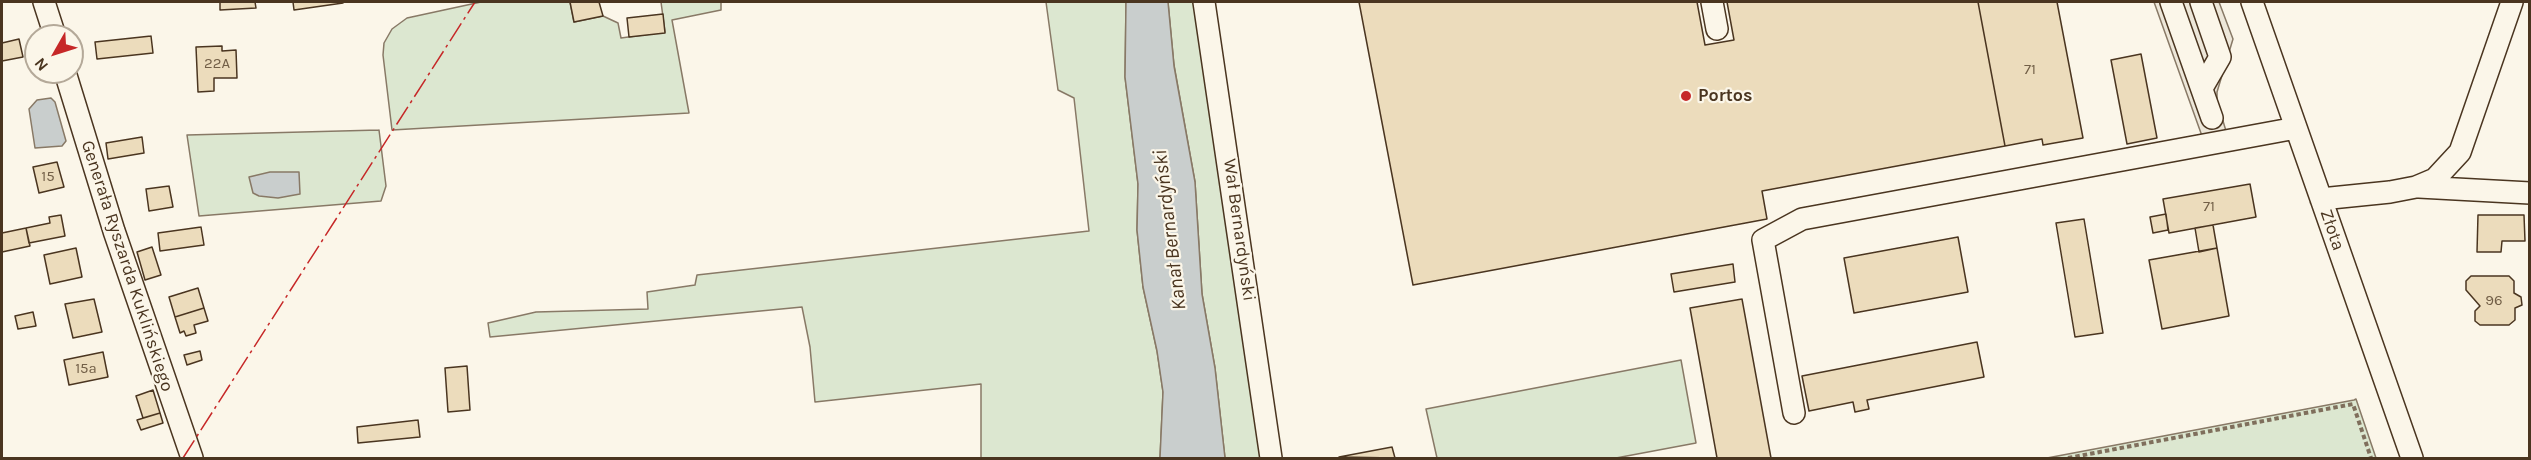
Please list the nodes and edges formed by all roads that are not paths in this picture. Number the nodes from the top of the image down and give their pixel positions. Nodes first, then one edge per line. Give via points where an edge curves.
1 (44, 2) edge
2 (1204, 2) edge
3 (1712, 2) edge
4 (2171, 2) edge
5 (2201, 2) edge
6 (2252, 2) edge
7 (2512, 2) edge
8 (51, 24) edge
9 (1717, 29) dead end
10 (69, 84) edge
11 (2202, 88) junction
12 (2212, 118) dead end
13 (2296, 128) junction
14 (2416, 187) junction
15 (2529, 193) edge
16 (2321, 199) junction
17 (1794, 413) dead end
18 (192, 459) edge
19 (1271, 459) edge
20 (2412, 459) edge

1 - 8 street
2 - 19 street, Wał Bernardyński
3 - 9 street
4 - 11 street
5 - 11 street via 2220,57
6 - 13 street, Złota
7 - 14 street via 2460,152 2435,179
10 - 18 street, Generała Ryszarda Kuklińskiego
11 - 12 street
13 - 16 street, Złota
13 - 17 street via 1802,219 1763,240
14 - 15 street
14 - 16 street
16 - 20 street, Złota

